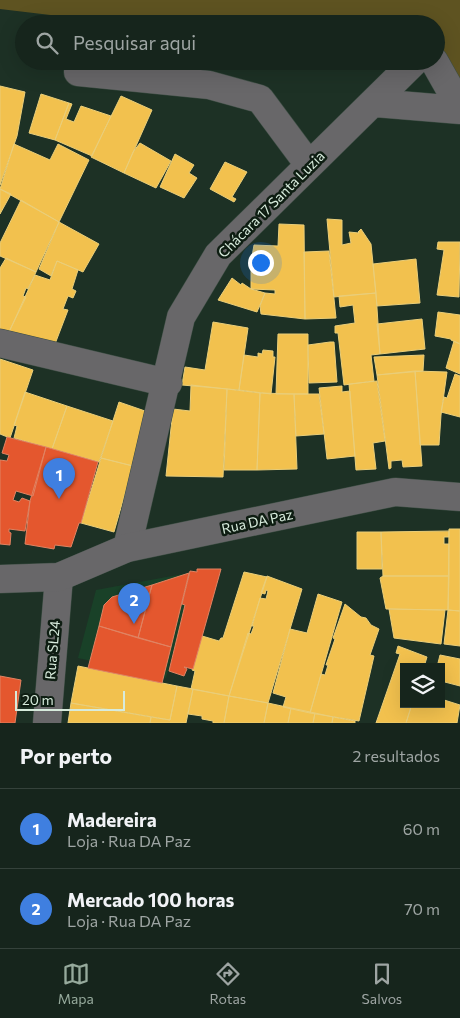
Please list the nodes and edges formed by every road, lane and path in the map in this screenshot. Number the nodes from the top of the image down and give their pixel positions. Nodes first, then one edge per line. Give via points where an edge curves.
1 (406, 70) edge
2 (439, 70) edge
3 (78, 72) dead end
4 (375, 103) junction
5 (460, 109) edge
6 (309, 164) junction
7 (0, 342) edge
8 (168, 383) junction
9 (460, 497) edge
10 (127, 548) junction
11 (59, 577) junction
12 (0, 579) edge
13 (47, 723) edge

1 - 4 street, Chácara 17 Santa Luzia
2 - 5 street
3 - 6 street via 209,85 260,99
4 - 5 street
4 - 6 street, Chácara 17 Santa Luzia
6 - 8 street, Chácara 17 Santa Luzia via 218,255 181,317
7 - 8 street
8 - 10 street, Chácara 17 Santa Luzia
9 - 10 street, Rua DA Paz via 395,492
10 - 11 street, Rua DA Paz
11 - 12 street
11 - 13 street, Rua SL24

